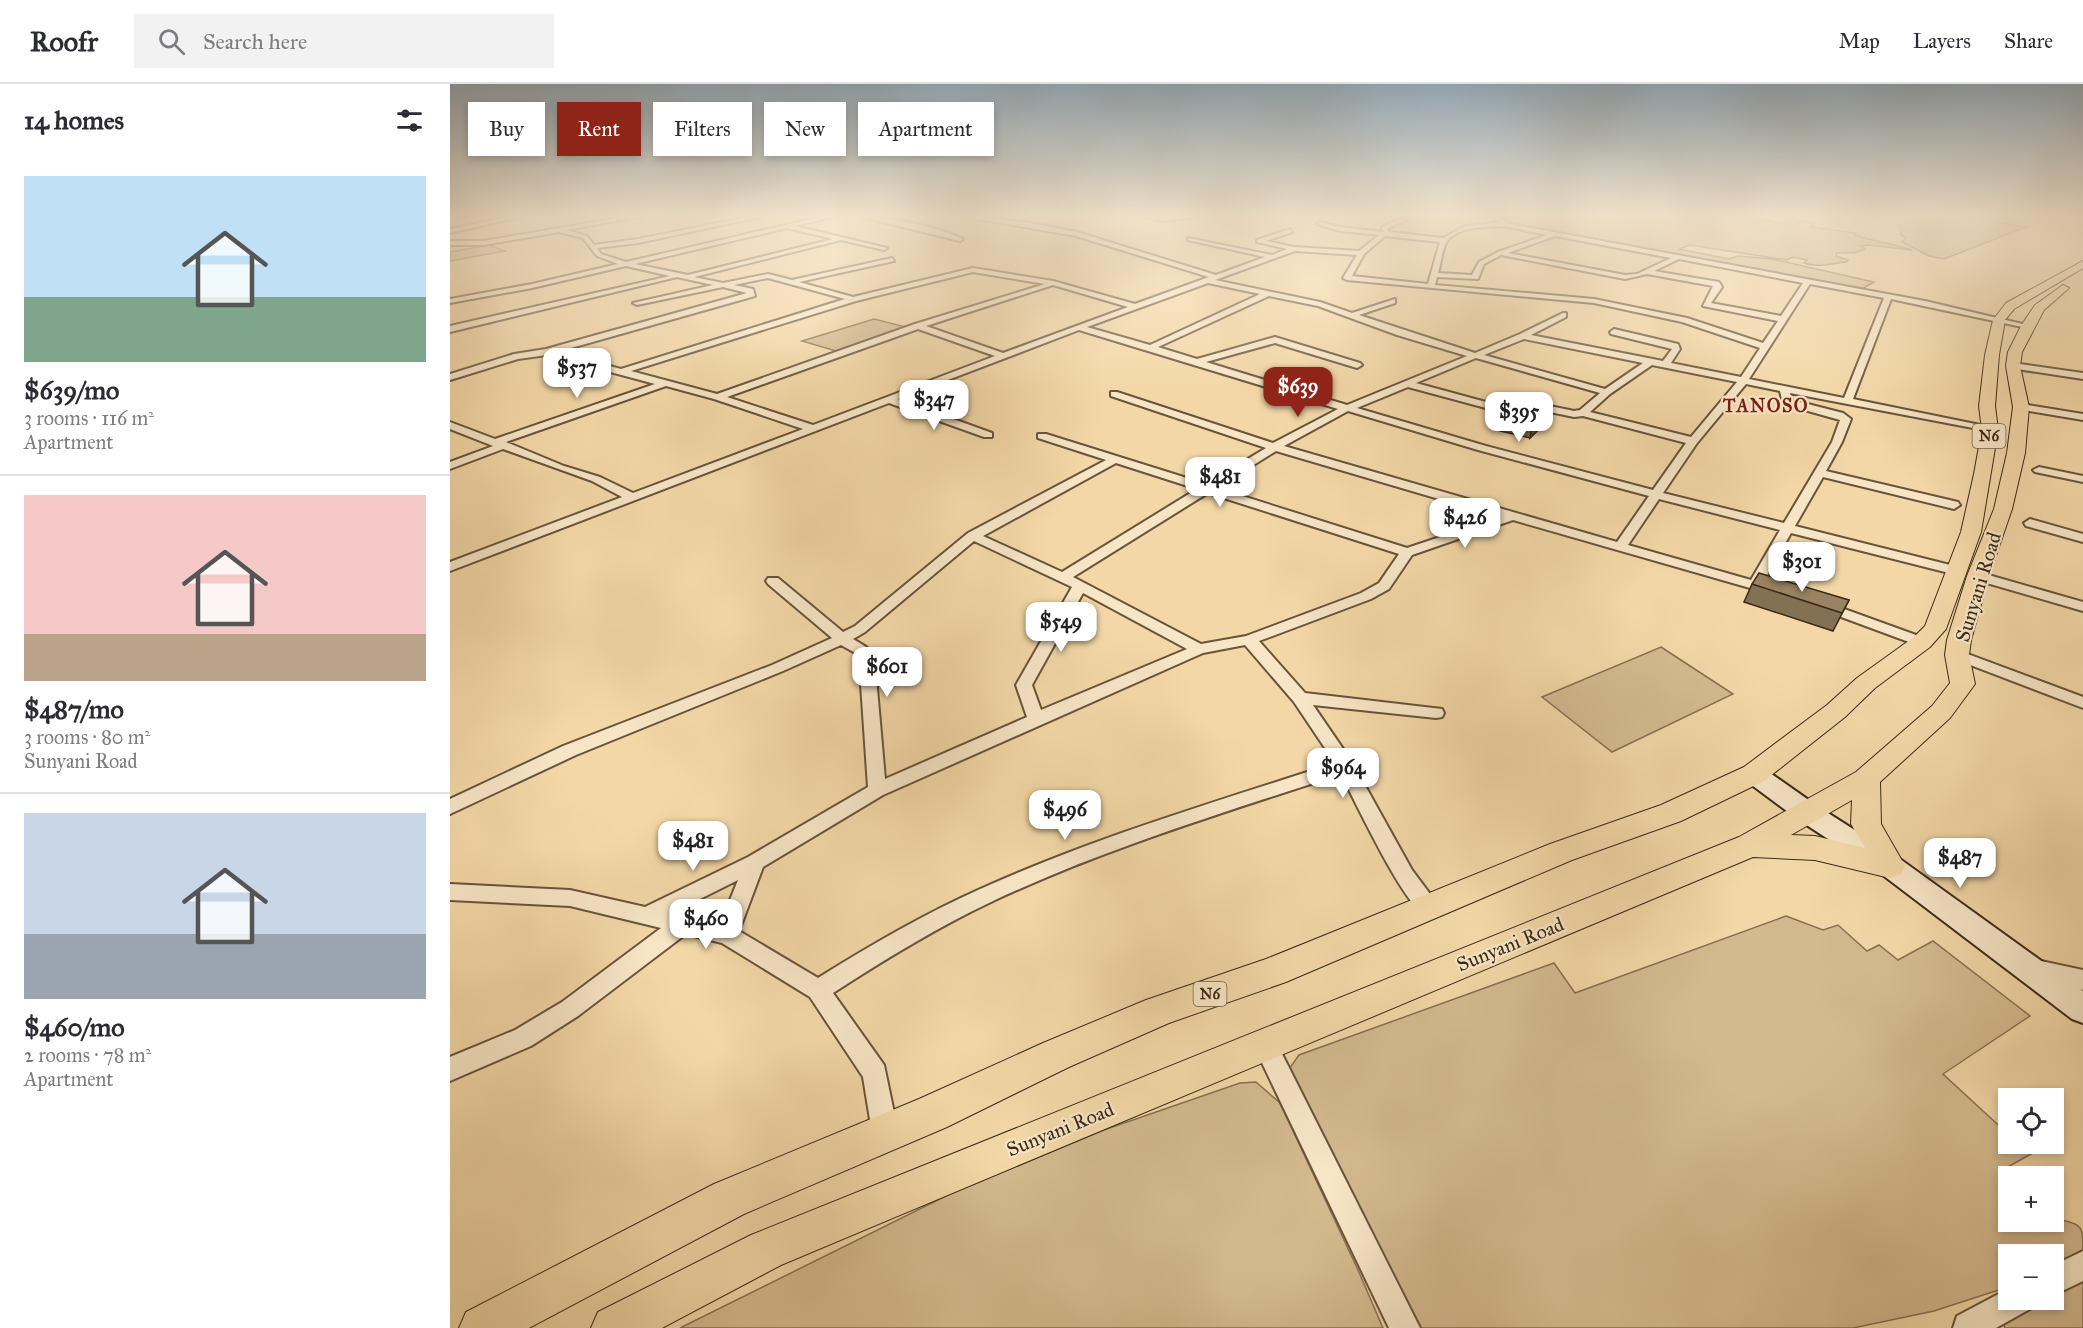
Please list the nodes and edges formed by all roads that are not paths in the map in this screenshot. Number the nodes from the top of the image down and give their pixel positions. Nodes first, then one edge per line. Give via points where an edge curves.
1 (578, 274) edge
2 (672, 274) edge
3 (689, 274) edge
4 (827, 274) edge
5 (956, 274) edge
6 (996, 274) edge
7 (1200, 274) edge
8 (1227, 274) edge
9 (1349, 274) edge
10 (1476, 274) edge
11 (1607, 274) edge
12 (1640, 274) edge
13 (1657, 274) edge
14 (1767, 274) edge
15 (2066, 274) edge
16 (1435, 275) joint
17 (681, 276) junction
18 (2083, 278) edge
19 (1214, 279) junction
20 (791, 282) junction
21 (1808, 282) junction
22 (1053, 284) junction
23 (726, 285) junction
24 (1431, 286) junction
25 (1270, 292) junction
26 (1888, 296) junction
27 (853, 299) junction
28 (450, 301) edge
29 (1392, 301) dead end
30 (637, 303) dead end
31 (1708, 305) junction
32 (1134, 306) junction
33 (1700, 310) dead end
34 (1353, 315) junction
35 (1563, 315) dead end
36 (1692, 315) dead end
37 (1783, 319) junction
38 (1684, 320) junction
39 (1999, 320) junction
40 (918, 326) junction
41 (2026, 326) junction
42 (1078, 327) junction
43 (450, 329) edge
44 (1614, 332) dead end
45 (1523, 336) junction
46 (1764, 346) junction
47 (1152, 347) junction
48 (548, 352) junction
49 (1473, 355) junction
50 (1004, 356) junction
51 (1199, 361) junction
52 (1650, 362) junction
53 (1357, 365) dead end
54 (1665, 365) junction
55 (2013, 366) junction
56 (623, 371) junction
57 (2083, 376) edge
58 (450, 377) edge
59 (1743, 381) junction
60 (666, 383) junction
61 (1409, 384) junction
62 (1784, 389) junction
63 (1607, 392) junction
64 (1114, 394) dead end
65 (717, 397) junction
66 (890, 400) junction
67 (1847, 402) junction
68 (2021, 407) junction
69 (1345, 409) junction
70 (1583, 413) junction
71 (2083, 417) edge
72 (450, 425) edge
73 (815, 429) junction
74 (1990, 430) junction
75 (988, 435) dead end
76 (1042, 436) dead end
77 (1693, 441) junction
78 (501, 444) junction
79 (1276, 446) junction
80 (1116, 459) junction
81 (450, 466) edge
82 (2039, 470) dead end
83 (1819, 474) junction
84 (2083, 479) edge
85 (1210, 489) junction
86 (1656, 495) junction
87 (633, 498) junction
88 (1954, 505) dead end
89 (1514, 516) junction
90 (2030, 523) dead end
91 (1788, 526) junction
92 (973, 536) junction
93 (2083, 537) edge
94 (1621, 545) junction
95 (1407, 552) junction
96 (450, 567) edge
97 (1968, 574) junction
98 (1063, 577) junction
99 (772, 581) dead end
100 (1755, 585) junction
101 (1080, 586) junction
102 (1786, 595) edge
103 (1807, 601) edge
104 (2083, 607) edge
105 (842, 639) junction
106 (1249, 640) junction
107 (1922, 642) junction
108 (1199, 649) junction
109 (1957, 655) junction
110 (1300, 698) junction
111 (2083, 703) edge
112 (1436, 713) dead end
113 (1036, 718) junction
114 (1346, 766) junction
115 (1754, 774) junction
116 (1866, 779) junction
117 (877, 790) junction
118 (450, 807) edge
119 (1808, 813) junction
120 (1750, 845) junction
121 (755, 862) junction
122 (1890, 866) junction
123 (450, 892) edge
124 (1429, 906) junction
125 (649, 915) junction
126 (682, 924) junction
127 (727, 935) junction
128 (2025, 967) junction
129 (2083, 980) edge
130 (818, 990) junction
131 (2083, 1009) edge
132 (1265, 1044) junction
133 (450, 1069) edge
134 (885, 1132) junction
135 (2083, 1265) edge
136 (2064, 1275) edge
137 (2000, 1310) edge
138 (482, 1328) edge
139 (614, 1328) edge
140 (1405, 1328) edge
141 (1967, 1328) edge

1 - 28 street
2 - 17 street
3 - 17 street
4 - 20 street
5 - 27 street
6 - 22 street
7 - 19 street
8 - 19 street
9 - 24 street via 1347,278
10 - 16 street
11 - 12 street
13 - 31 street via 1716,284 1718,287 1705,303
14 - 21 street
15 - 39 main road via 2010,306
16 - 24 street
17 - 23 street
17 - 43 street
18 - 41 main road, Sunyani Road / N6 via 2064,287 2039,308
19 - 25 street
19 - 32 street
20 - 23 street via 768,276
20 - 27 street
21 - 26 street
21 - 37 street
22 - 32 street
22 - 40 street
23 - 30 street
23 - 48 street via 752,294
24 - 38 street via 1594,301
25 - 34 street
25 - 47 street
26 - 39 street
26 - 67 street
27 - 56 street
29 - 34 street
31 - 33 street
31 - 37 street
32 - 42 street
34 - 49 street
35 - 45 street
36 - 38 street
37 - 46 street
38 - 46 street
39 - 41 street
39 - 74 main road, Sunyani Road / N6 via 1987,406
40 - 50 street
40 - 65 street
41 - 55 main road, Sunyani Road / N6
42 - 47 street
42 - 50 street
44 - 54 street via 1676,347
45 - 49 street
45 - 52 street
46 - 59 street
47 - 51 street
48 - 56 street
48 - 58 street
49 - 61 street
49 - 63 street
50 - 66 street
51 - 53 street via 1275,340
51 - 69 street
52 - 54 street
52 - 63 street
54 - 59 street
55 - 57 street
55 - 68 main road, Sunyani Road / N6
56 - 60 street
59 - 62 street
59 - 77 street
60 - 65 street
60 - 78 street
61 - 69 street
61 - 70 street via 1497,408
62 - 67 street
62 - 83 street via 1787,402 1846,419
63 - 70 street
64 - 79 street
65 - 73 street
66 - 73 street
66 - 75 street
67 - 74 street
68 - 71 street
68 - 97 main road, Sunyani Road / N6 via 2016,453 2003,509
69 - 79 street
69 - 86 street
70 - 77 street
72 - 78 street
73 - 87 street
74 - 97 main road, Sunyani Road / N6 via 1971,532
76 - 80 street
77 - 86 street
78 - 81 street
78 - 87 street via 596,479
79 - 85 street
79 - 89 street
80 - 85 street
80 - 92 street
82 - 84 street
83 - 88 street
83 - 91 street
85 - 95 street
85 - 98 street
86 - 91 street
86 - 94 street
87 - 96 street
89 - 94 street
89 - 95 street
90 - 93 street
91 - 97 street
91 - 100 street
92 - 98 street
92 - 105 street via 860,629
94 - 100 street
95 - 106 street via 1384,586
97 - 104 street
97 - 107 main road, Sunyani Road / N6 via 1935,629
97 - 109 main road, Sunyani Road / N6
98 - 101 street
99 - 105 street
100 - 102 street
101 - 108 street
101 - 113 street via 1024,685
103 - 107 street
105 - 117 street via 866,653 869,662
105 - 118 street via 614,732
106 - 108 street
106 - 110 street
107 - 115 main road, N6 via 1866,682 1836,711
108 - 113 street
109 - 111 street
109 - 116 main road, Sunyani Road / N6 via 1963,684 1941,712
110 - 112 street
110 - 114 street
113 - 117 street
114 - 124 street via 1405,876
114 - 130 street via 1138,834 983,897 884,948
115 - 119 street
115 - 124 main road, N6 via 1671,813 1561,852
116 - 119 main road, Sunyani Road / N6
116 - 122 main road via 1866,824
117 - 121 street
119 - 120 main road, Sunyani Road / N6
119 - 122 street
120 - 122 main road via 1815,848
120 - 132 main road, Sunyani Road / N6
121 - 125 street
121 - 127 street
122 - 128 street
123 - 125 street via 570,898
124 - 134 main road, N6 via 1274,971 1128,1024
125 - 126 street
126 - 127 street
126 - 133 street via 533,1033
127 - 130 street
128 - 129 street
128 - 131 street
130 - 134 street via 875,1073
132 - 139 main road, Sunyani Road / N6 via 766,1250
132 - 140 street
134 - 138 main road, N6 via 729,1199
135 - 136 street
137 - 141 street

